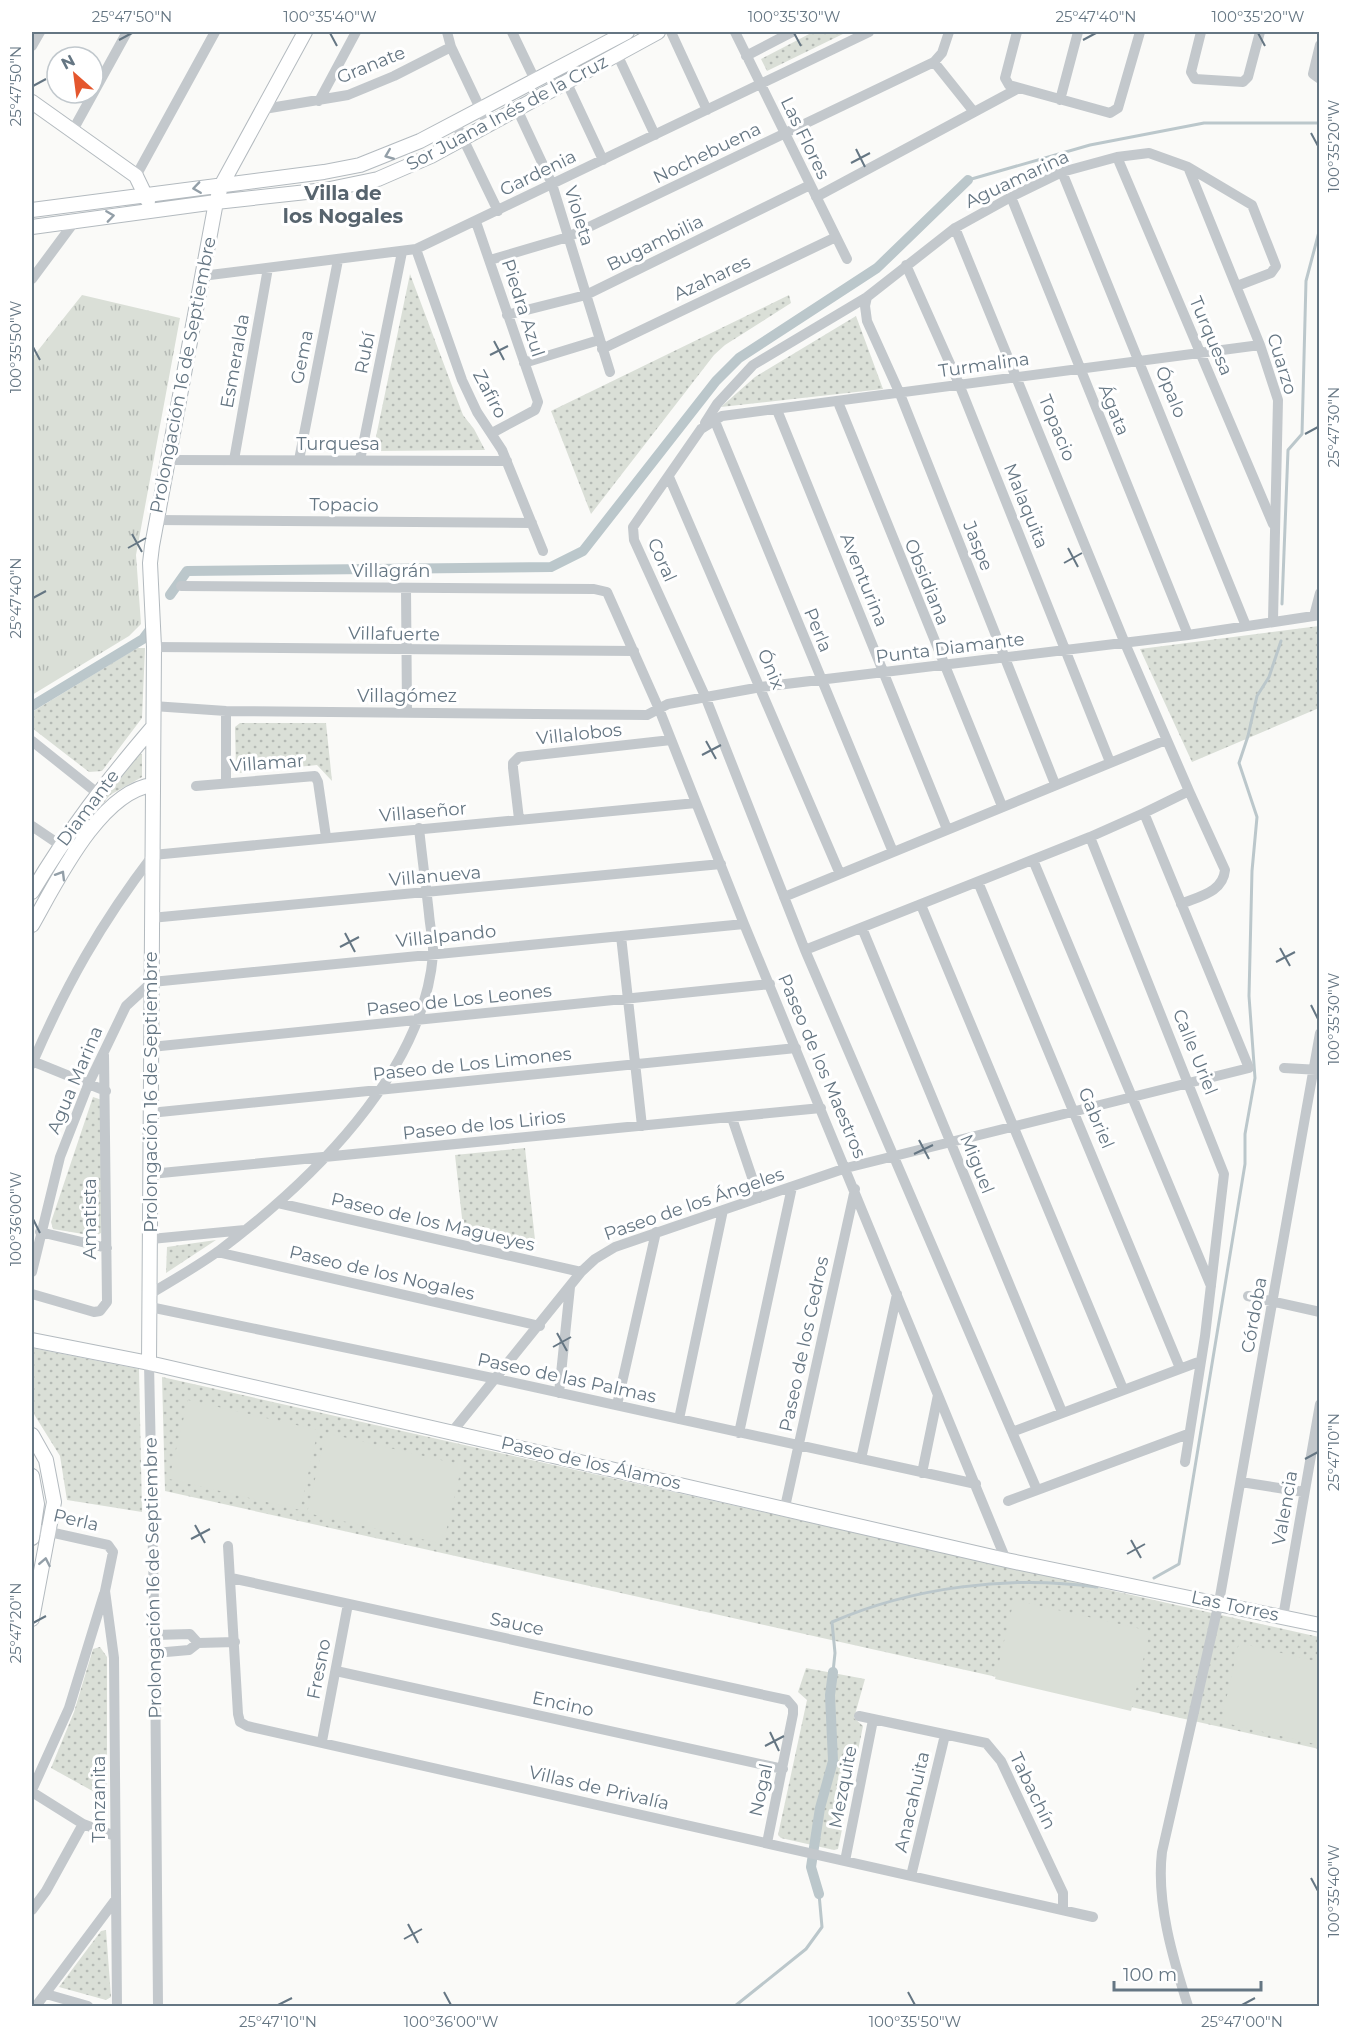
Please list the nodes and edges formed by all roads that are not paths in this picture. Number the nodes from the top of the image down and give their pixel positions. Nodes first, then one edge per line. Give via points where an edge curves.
1 (40, 32) edge
2 (127, 32) edge
3 (215, 32) edge
4 (304, 32) edge
5 (356, 32) edge
6 (447, 32) edge
7 (512, 32) edge
8 (627, 32) edge
9 (658, 32) edge
10 (671, 32) edge
11 (735, 32) edge
12 (792, 32) edge
13 (869, 32) edge
14 (949, 32) edge
15 (1017, 32) edge
16 (1078, 32) edge
17 (1140, 32) edge
18 (1201, 32) edge
19 (1260, 32) edge
20 (1320, 45) edge
21 (32, 46) edge
22 (451, 47) junction
23 (617, 54) junction
24 (746, 56) junction
25 (934, 62) junction
26 (1317, 78) edge
27 (535, 80) junction
28 (566, 81) junction
29 (761, 84) junction
30 (1019, 88) junction
31 (1060, 100) junction
32 (319, 101) junction
33 (32, 102) edge
34 (264, 109) junction
35 (517, 109) junction
36 (480, 110) junction
37 (707, 110) junction
38 (974, 112) junction
39 (455, 123) junction
40 (488, 125) junction
41 (73, 130) junction
42 (785, 134) junction
43 (655, 135) junction
44 (464, 138) junction
45 (1117, 157) junction
46 (603, 160) junction
47 (1188, 167) junction
48 (1062, 172) junction
49 (136, 176) junction
50 (222, 184) junction
51 (552, 184) junction
52 (810, 185) junction
53 (147, 194) junction
54 (816, 197) junction
55 (1011, 197) junction
56 (216, 202) junction
57 (32, 210) edge
58 (150, 210) junction
59 (498, 211) junction
60 (75, 221) junction
61 (476, 222) junction
62 (32, 227) edge
63 (955, 228) junction
64 (568, 237) junction
65 (836, 237) junction
66 (416, 249) junction
67 (402, 252) junction
68 (847, 259) dead end
69 (338, 260) junction
70 (490, 260) junction
71 (906, 265) junction
72 (268, 268) junction
73 (202, 276) junction
74 (32, 279) edge
75 (1237, 286) junction
76 (586, 295) junction
77 (867, 297) junction
78 (507, 315) junction
79 (601, 344) junction
80 (1260, 345) junction
81 (1200, 352) junction
82 (1140, 361) junction
83 (524, 363) junction
84 (1079, 368) junction
85 (610, 372) dead end
86 (1018, 377) junction
87 (959, 384) junction
88 (900, 394) junction
89 (838, 402) junction
90 (777, 410) junction
91 (714, 419) junction
92 (701, 429) junction
93 (492, 433) junction
94 (169, 460) junction
95 (234, 460) junction
96 (299, 460) junction
97 (360, 460) junction
98 (507, 461) junction
99 (669, 477) junction
100 (156, 520) junction
101 (532, 523) junction
102 (1275, 527) junction
103 (543, 551) dead end
104 (181, 586) dead end
105 (406, 588) junction
106 (601, 589) joint
107 (1320, 594) edge
108 (1317, 616) edge
109 (1272, 620) junction
110 (1246, 626) junction
111 (1188, 635) junction
112 (1124, 641) junction
113 (154, 647) junction
114 (406, 650) junction
115 (1066, 650) junction
116 (634, 651) junction
117 (1005, 658) junction
118 (943, 664) junction
119 (883, 672) junction
120 (821, 680) junction
121 (761, 687) junction
122 (705, 696) junction
123 (153, 706) junction
124 (659, 709) junction
125 (226, 711) junction
126 (406, 712) junction
127 (152, 728) junction
128 (671, 740) junction
129 (1166, 740) junction
130 (32, 741) edge
131 (1110, 762) junction
132 (226, 783) junction
133 (1055, 784) junction
134 (153, 785) junction
135 (196, 786) dead end
136 (1189, 791) junction
137 (96, 792) junction
138 (696, 803) junction
139 (1002, 806) junction
140 (1144, 813) junction
141 (519, 819) junction
142 (32, 826) edge
143 (419, 828) junction
144 (947, 829) junction
145 (326, 837) junction
146 (1090, 837) junction
147 (60, 845) junction
148 (893, 852) junction
149 (74, 854) junction
150 (153, 855) junction
151 (1033, 860) junction
152 (721, 864) junction
153 (840, 874) junction
154 (978, 882) junction
155 (32, 892) edge
156 (426, 893) junction
157 (784, 897) junction
158 (1181, 904) junction
159 (921, 905) junction
160 (151, 918) junction
161 (744, 924) junction
162 (32, 925) edge
163 (862, 928) junction
164 (621, 936) junction
165 (805, 950) junction
166 (433, 954) junction
167 (152, 982) junction
168 (770, 984) junction
169 (628, 1000) junction
170 (418, 1021) junction
171 (1320, 1034) edge
172 (151, 1047) junction
173 (796, 1048) junction
174 (104, 1052) junction
175 (32, 1062) edge
176 (635, 1064) junction
177 (1284, 1068) dead end
178 (1317, 1070) edge
179 (1189, 1081) junction
180 (88, 1085) junction
181 (106, 1090) junction
182 (382, 1090) junction
183 (1131, 1096) junction
184 (821, 1108) junction
185 (1075, 1110) junction
186 (150, 1113) junction
187 (732, 1118) junction
188 (642, 1126) junction
189 (1013, 1128) junction
190 (951, 1143) junction
191 (893, 1156) junction
192 (324, 1158) junction
193 (846, 1168) junction
194 (151, 1174) junction
195 (792, 1187) junction
196 (855, 1189) junction
197 (759, 1198) junction
198 (278, 1203) junction
199 (723, 1210) junction
200 (245, 1230) junction
201 (40, 1232) junction
202 (656, 1232) junction
203 (151, 1239) junction
204 (107, 1248) junction
205 (217, 1252) junction
206 (32, 1272) edge
207 (581, 1272) junction
208 (570, 1287) junction
209 (1211, 1287) junction
210 (897, 1293) junction
211 (32, 1294) edge
212 (1248, 1296) dead end
213 (150, 1300) junction
214 (1273, 1302) junction
215 (1320, 1312) edge
216 (540, 1326) junction
217 (32, 1340) edge
218 (1201, 1360) junction
219 (149, 1363) junction
220 (1180, 1368) junction
221 (497, 1379) junction
222 (1123, 1389) junction
223 (559, 1393) junction
224 (938, 1395) junction
225 (1320, 1404) edge
226 (617, 1405) junction
227 (1062, 1412) junction
228 (679, 1419) junction
229 (453, 1432) junction
230 (1012, 1432) junction
231 (739, 1433) junction
232 (1188, 1434) junction
233 (32, 1435) edge
234 (799, 1445) junction
235 (861, 1460) junction
236 (1185, 1462) dead end
237 (922, 1473) junction
238 (32, 1476) edge
239 (1241, 1482) junction
240 (976, 1484) junction
241 (1037, 1490) junction
242 (1304, 1492) junction
243 (1008, 1501) dead end
244 (785, 1507) junction
245 (51, 1530) junction
246 (32, 1531) edge
247 (228, 1545) dead end
248 (112, 1549) joint
249 (1006, 1560) junction
250 (231, 1578) junction
251 (1150, 1587) joint
252 (105, 1591) junction
253 (1219, 1602) junction
254 (348, 1604) junction
255 (1283, 1617) junction
256 (32, 1619) edge
257 (1320, 1625) edge
258 (155, 1635) junction
259 (234, 1642) junction
260 (198, 1643) junction
261 (155, 1653) junction
262 (336, 1671) junction
263 (793, 1707) joint
264 (859, 1716) dead end
265 (873, 1720) junction
266 (945, 1735) junction
267 (322, 1741) junction
268 (783, 1769) junction
269 (32, 1791) edge
270 (83, 1824) junction
271 (116, 1836) junction
272 (767, 1843) junction
273 (845, 1861) junction
274 (911, 1876) junction
275 (116, 1899) junction
276 (32, 1910) edge
277 (1063, 1910) junction
278 (1093, 1917) dead end
279 (46, 1994) junction
280 (36, 2007) edge
281 (88, 2007) edge
282 (117, 2007) edge
283 (158, 2007) edge
284 (1188, 2007) edge

1 - 21 street
2 - 41 street
3 - 49 street
4 - 34 street, Prolongación 16 de Septiembre
5 - 32 street
6 - 22 street
7 - 27 street
8 - 27 street, Sor Juana Inés de la Cruz
9 - 23 street, Sor Juana Inés de la Cruz
10 - 37 street
11 - 24 street, Las Flores
12 - 24 street
13 - 29 street, Gardenia
14 - 25 street via 942,53
15 - 30 street via 1005,78
16 - 31 street
17 - 31 street via 1118,108 1113,112
18 - 19 street via 1191,72 1195,79 1243,82 1248,77
20 - 26 street
22 - 32 street, Granate via 367,88
22 - 36 street
23 - 28 street, Sor Juana Inés de la Cruz
23 - 43 street
24 - 29 street, Las Flores
25 - 38 street
25 - 42 street, Nochebuena
27 - 36 street, Sor Juana Inés de la Cruz
28 - 35 street, Sor Juana Inés de la Cruz
28 - 46 street
29 - 37 street, Gardenia
29 - 42 street, Las Flores
30 - 31 street
30 - 38 street
32 - 34 street, Granate
33 - 41 street
34 - 50 street, Prolongación 16 de Septiembre
35 - 40 street, Sor Juana Inés de la Cruz
35 - 51 street, Violeta
36 - 39 street, Sor Juana Inés de la Cruz
36 - 40 street
37 - 43 street, Gardenia
38 - 54 street
39 - 44 street
39 -> 50 street, Sor Juana Inés de la Cruz via 388,156 360,165
40 - 44 street, Sor Juana Inés de la Cruz
41 - 49 street
42 - 52 street, Las Flores
42 - 64 street, Nochebuena
43 - 46 street, Gardenia
44 - 56 street, Sor Juana Inés de la Cruz via 397,172 362,183
44 - 59 street
45 - 47 street, Aguamarina via 1149,153
45 - 48 street, Aguamarina
45 - 81 street, Turquesa
46 - 51 street, Gardenia
47 - 75 street, Cuarzo
47 - 75 street, Aguamarina via 1252,205 1276,266 1271,273
48 - 55 street, Aguamarina
48 - 82 street, Ópalo
49 - 53 street
50 -> 53 street, Sor Juana Inés de la Cruz
50 - 56 street, Prolongación 16 de Septiembre
51 - 59 street, Gardenia
51 - 64 street, Violeta
52 - 54 street, Las Flores
52 - 76 street, Bugambilia
53 - 57 street, Sor Juana Inés de la Cruz
53 - 58 street
54 - 65 street, Las Flores
55 - 63 street, Aguamarina
55 - 84 street, Ágata
56 - 58 street, Sor Juana Inés de la Cruz
56 - 73 street, Prolongación 16 de Septiembre
60 -> 58 street, Sor Juana Inés de la Cruz
59 - 61 street, Gardenia
60 - 62 street, Sor Juana Inés de la Cruz
60 - 74 street
61 - 66 street, Gardenia
61 - 70 street, Piedra Azul
63 - 71 street, Aguamarina
63 - 86 street, Topacio
64 - 70 street, Nochebuena
64 - 76 street, Violeta
65 - 68 street, Las Flores
65 - 79 street, Azahares
66 - 67 street, Gardenia
66 - 93 street, Zafiro via 462,380
67 - 69 street, Gardenia
67 - 97 street, Rubí
69 - 72 street, Gardenia
69 - 96 street, Gema
70 - 78 street, Piedra Azul
71 - 77 street, Aguamarina
71 - 87 street, Malaquita
72 - 73 street, Gardenia
72 - 95 street, Esmeralda
73 - 94 street, Prolongación 16 de Septiembre
75 - 80 street, Cuarzo
76 - 78 street, Bugambilia
76 - 79 street, Violeta
77 - 88 street, Jaspe via 867,321
77 - 92 street, Aguamarina via 753,365 717,404
78 - 83 street, Piedra Azul
79 - 83 street, Azahares
79 - 85 street, Violeta
80 - 81 street, Turmalina
80 - 102 street, Cuarzo via 1278,400
81 - 82 street, Turmalina
81 - 102 street, Turquesa
82 - 84 street, Turmalina
82 - 110 street, Ópalo
83 - 93 street, Piedra Azul via 538,405
84 - 86 street, Turmalina
84 - 111 street, Ágata
86 - 87 street, Turmalina
86 - 112 street, Topacio
87 - 88 street, Turmalina
87 - 115 street, Malaquita
88 - 89 street, Turmalina
88 - 117 street, Jaspe
89 - 90 street, Turmalina
89 - 118 street, Obsidiana
90 - 91 street, Turmalina
90 - 119 street, Aventurina
91 - 92 street, Coral
91 - 120 street, Perla
92 - 99 street, Coral
93 - 98 street, Zafiro
94 - 95 street, Turquesa
94 - 100 street, Prolongación 16 de Septiembre
95 - 96 street, Turquesa
96 - 97 street, Turquesa
97 - 98 street, Turquesa
98 - 101 street, Zafiro
99 - 121 street, Ónix
99 - 122 street, Coral via 633,527 633,534
100 - 101 street, Topacio
100 - 113 street, Prolongación 16 de Septiembre via 150,563
101 - 103 street, Zafiro
102 - 109 street, Cuarzo
104 - 105 street, Villagrán
105 - 106 street, Villagrán
105 - 114 street
106 - 116 street, Paseo de los Maestros via 611,597
107 - 108 street
108 - 109 street, Punta Diamante
109 - 110 street, Punta Diamante
110 - 111 street, Punta Diamante
111 - 112 street, Punta Diamante
112 - 115 street, Punta Diamante
112 - 129 street, Topacio
113 - 114 street, Villafuerte
113 - 123 street, Prolongación 16 de Septiembre
114 - 116 street, Villafuerte
114 - 126 street
115 - 117 street, Punta Diamante
115 - 131 street, Malaquita
116 - 124 street, Paseo de los Maestros
117 - 118 street, Punta Diamante
117 - 133 street, Jaspe
118 - 119 street, Punta Diamante
118 - 139 street, Obsidiana
119 - 120 street, Punta Diamante
119 - 144 street, Aventurina
120 - 121 street, Punta Diamante
120 - 148 street, Perla
121 - 122 street, Punta Diamante
121 - 153 street, Ónix
122 - 124 street, Punta Diamante
122 - 157 street
123 - 125 street, Villagómez
123 - 127 street, Prolongación 16 de Septiembre
124 - 126 street, Villagómez via 647,715
124 - 128 street, Paseo de los Maestros
125 - 126 street, Villagómez
125 - 132 street
127 - 134 street, Prolongación 16 de Septiembre
127 - 137 street, Diamante
128 - 138 street, Paseo de los Maestros
128 - 141 street, Villalobos via 519,756 513,763
129 - 131 street
129 - 136 street, Topacio
130 - 137 street
131 - 133 street
132 - 135 street, Villamar
132 - 145 street, Villamar via 315,776
133 - 139 street
134 - 149 street, Diamante via 129,791 117,801
134 - 150 street, Prolongación 16 de Septiembre
136 - 140 street
136 - 158 street, Topacio via 1225,870 1224,881 1217,889
137 - 147 street, Diamante
138 - 141 street, Villaseñor
138 - 152 street, Paseo de los Maestros
139 - 144 street
140 - 146 street
140 - 158 street
141 - 143 street, Villaseñor
142 - 147 street
143 - 145 street, Villaseñor
143 - 156 street
144 - 148 street
145 - 150 street, Villaseñor
146 - 151 street
146 - 179 street, Calle Uriel
147 - 149 street
147 - 155 street, Diamante
148 - 153 street
162 -> 149 street, Diamante
150 - 160 street, Prolongación 16 de Septiembre
150 - 175 street via 119,899 69,981
151 - 154 street
151 - 183 street
152 - 156 street, Villanueva
152 - 161 street, Paseo de los Maestros
153 - 157 street
154 - 159 street
154 - 185 street, Gabriel
156 - 160 street, Villanueva
156 - 166 street
157 - 165 street
158 - 179 street, Paseo de los Ángeles via 1249,1068
159 - 163 street
159 - 189 street
160 - 167 street, Prolongación 16 de Septiembre
161 - 164 street, Villalpando
161 - 168 street, Paseo de los Maestros
163 - 165 street
163 - 190 street, Miguel
164 - 166 street, Villalpando
164 - 169 street
165 - 191 street
166 - 167 street, Villalpando
166 - 170 street
167 - 172 street, Prolongación 16 de Septiembre
167 - 174 street, Agua Marina via 126,1006
168 - 169 street, Paseo de Los Leones
168 - 173 street, Paseo de los Maestros
169 - 170 street, Paseo de Los Leones
169 - 176 street
170 - 172 street, Paseo de Los Leones
170 - 182 street
171 - 178 street, Córdoba
172 - 186 street, Prolongación 16 de Septiembre
173 - 176 street, Paseo de Los Limones
173 - 184 street, Paseo de los Maestros
174 - 180 street, Agua Marina
174 - 181 street, Amatista
175 - 180 street
176 - 182 street, Paseo de Los Limones
176 - 188 street
177 - 178 street
178 - 214 street, Córdoba
179 - 183 street, Paseo de los Ángeles
179 - 209 street, Calle Uriel via 1224,1174
180 - 181 street
180 - 201 street, Agua Marina via 60,1157
181 - 204 street, Amatista
182 - 186 street, Paseo de Los Limones
182 - 192 street
183 - 185 street, Paseo de los Ángeles
183 - 209 street
184 - 187 street, Paseo de los Lirios
184 - 193 street, Paseo de los Maestros
185 - 189 street, Paseo de los Ángeles
185 - 220 street, Gabriel
186 - 194 street, Prolongación 16 de Septiembre
187 - 188 street, Paseo de los Lirios
187 - 197 street
188 - 192 street, Paseo de los Lirios
189 - 190 street, Paseo de los Ángeles
189 - 222 street
190 - 191 street, Paseo de los Ángeles
190 - 227 street, Miguel
191 - 193 street, Paseo de los Ángeles
191 - 230 street
192 - 194 street, Paseo de los Lirios
192 - 198 street
193 - 195 street, Paseo de los Ángeles
193 - 196 street, Paseo de los Maestros
194 - 203 street, Prolongación 16 de Septiembre
195 - 197 street, Paseo de los Ángeles
195 - 231 street
196 - 210 street, Paseo de los Maestros
196 - 234 street, Paseo de los Cedros
197 - 199 street, Paseo de los Ángeles
198 - 200 street
198 - 207 street, Paseo de los Magueyes
199 - 202 street, Paseo de los Ángeles
199 - 228 street
200 - 203 street
200 - 205 street
201 - 204 street
201 - 206 street, Agua Marina
202 - 207 street, Paseo de los Ángeles via 605,1252
202 - 226 street
203 - 213 street, Prolongación 16 de Septiembre
204 - 211 street, Amatista via 107,1302 100,1311
205 - 213 street
205 - 216 street, Paseo de los Nogales
207 - 208 street, Paseo de los Ángeles
208 - 216 street, Paseo de los Ángeles
208 - 223 street
209 - 218 street, Calle Uriel
210 - 224 street, Paseo de los Maestros
210 - 235 street
212 - 214 street
213 - 219 street, Prolongación 16 de Septiembre
213 - 221 street, Paseo de las Palmas
214 - 215 street
214 - 239 street, Córdoba
216 - 221 street, Paseo de los Ángeles
217 - 219 street, Paseo de los Álamos
218 - 220 street
218 - 232 street, Calle Uriel
219 - 229 street, Paseo de los Álamos
219 - 258 street, Prolongación 16 de Septiembre
220 - 222 street
221 - 223 street, Paseo de las Palmas
221 - 229 street, Paseo de los Ángeles
222 - 227 street
223 - 226 street, Paseo de las Palmas
224 - 237 street
224 - 240 street, Paseo de los Maestros
225 - 242 street, Valencia
226 - 228 street, Paseo de las Palmas
227 - 230 street
228 - 231 street, Paseo de las Palmas
229 - 244 street, Paseo de los Álamos
230 - 241 street
231 - 234 street, Paseo de las Palmas
232 - 236 street, Calle Uriel
232 - 241 street
233 - 245 street via 51,1477
234 - 235 street, Paseo de las Palmas
234 - 244 street, Paseo de los Cedros
235 - 237 street, Paseo de las Palmas
237 - 240 street, Paseo de las Palmas
238 - 246 street via 37,1504
239 - 242 street
239 - 253 street, Córdoba
240 - 249 street, Paseo de los Maestros
241 - 243 street
242 - 255 street, Valencia
244 - 249 street, Paseo de los Álamos
245 - 246 street, Perla
245 - 248 street, Perla
256 -> 245 street
247 - 250 street, Villas de Privalía
248 - 252 street, Tanzanita
249 - 251 street, Paseo de los Álamos
250 - 254 street, Sauce
250 - 259 street, Villas de Privalía
251 - 253 street, Las Torres
252 - 269 street, Tanzanita via 69,1708
252 - 271 street, Tanzanita via 114,1658
253 - 255 street, Las Torres
253 - 284 street, Córdoba via 1160,1869 1178,1977
254 - 262 street, Fresno
254 - 263 street, Sauce via 782,1698
255 - 257 street, Las Torres
258 - 260 street via 190,1634
258 - 261 street, Prolongación 16 de Septiembre
259 - 260 street
259 - 267 street, Villas de Privalía via 240,1722
260 - 261 street via 189,1650
261 - 283 street, Prolongación 16 de Septiembre
262 - 267 street, Fresno
262 - 268 street, Encino
263 - 268 street, Nogal
264 - 265 street, Tabachín
265 - 266 street, Tabachín
265 - 273 street, Mezquite
266 - 274 street, Anacahuita
266 - 277 street, Tabachín via 986,1743 995,1751 1063,1893
267 - 272 street, Villas de Privalía
268 - 272 street, Nogal
269 - 270 street
270 - 271 street
270 - 276 street
271 - 275 street, Tanzanita
272 - 273 street, Villas de Privalía
273 - 274 street, Villas de Privalía
274 - 277 street, Villas de Privalía
275 - 279 street
275 - 282 street, Tanzanita
277 - 278 street, Villas de Privalía
279 - 280 street
279 - 281 street

